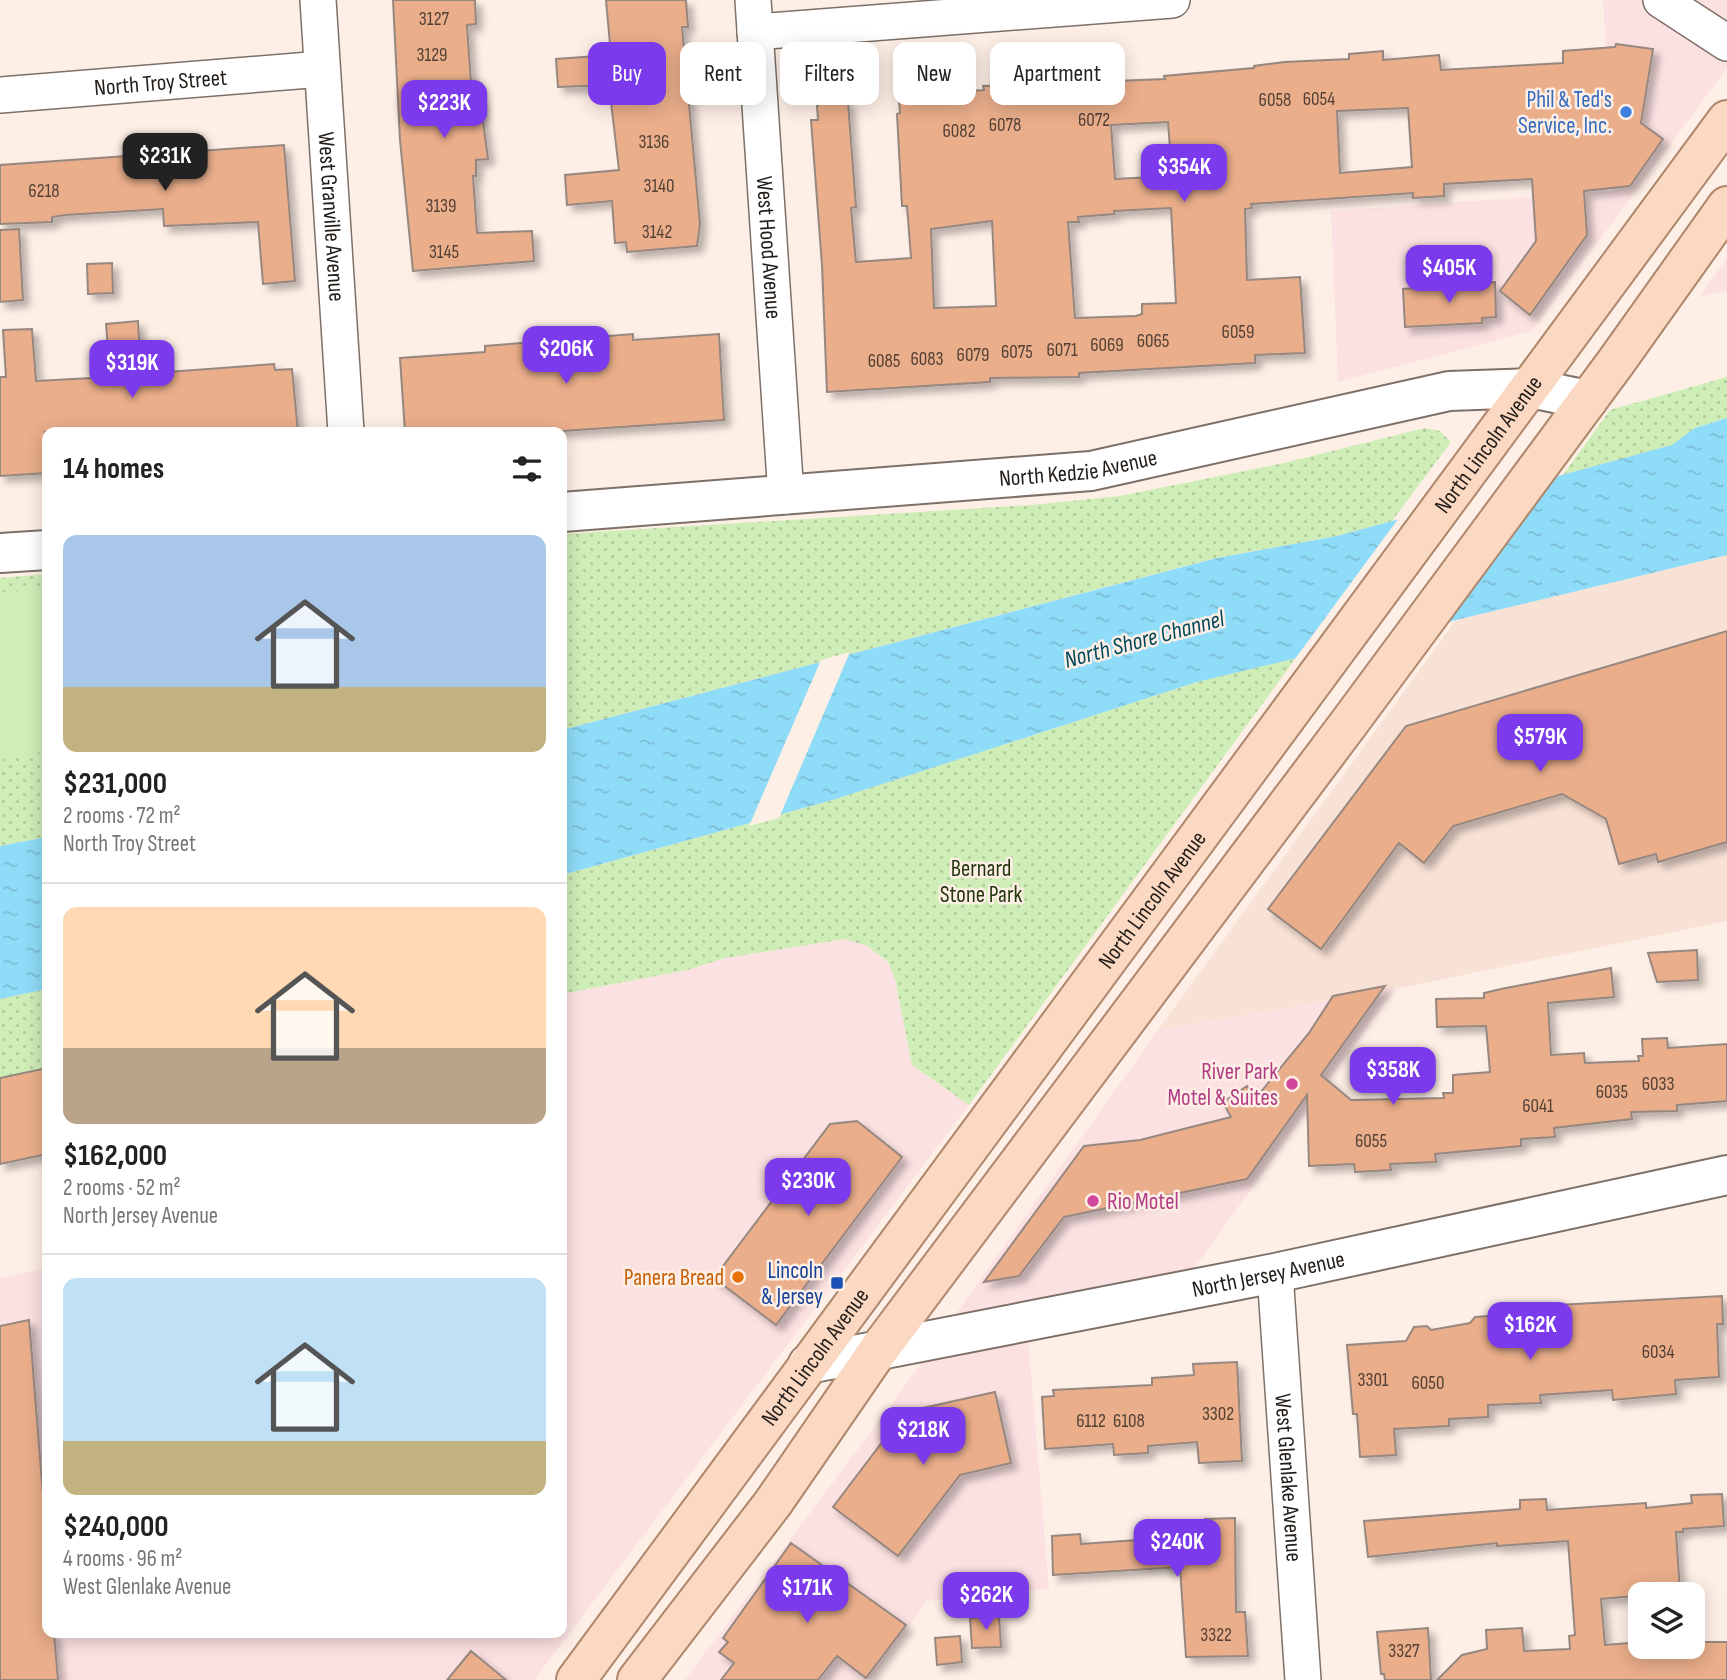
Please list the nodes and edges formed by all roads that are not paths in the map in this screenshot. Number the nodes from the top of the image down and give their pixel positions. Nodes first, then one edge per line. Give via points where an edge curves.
1 (318, 0) edge
2 (1172, 0) edge
3 (1661, 0) edge
4 (754, 16) edge
5 (1727, 43) edge
6 (322, 69) junction
7 (0, 95) edge
8 (1727, 120) edge
9 (1727, 206) edge
10 (1530, 387) junction
11 (1588, 400) junction
12 (346, 427) edge
13 (786, 496) junction
14 (567, 512) edge
15 (42, 550) edge
16 (0, 553) edge
17 (1727, 1175) edge
18 (1275, 1273) junction
19 (877, 1352) junction
20 (808, 1364) junction
21 (576, 1680) edge
22 (637, 1680) edge
23 (1303, 1680) edge

1 - 6 street, West Granville Avenue
2 - 4 street
3 - 5 street
4 - 13 street, West Hood Avenue
6 - 7 street, North Troy Street
6 - 12 street, West Granville Avenue
8 - 10 main road, North Lincoln Avenue
9 - 11 main road
10 - 11 street, North Kedzie Avenue
10 - 13 street, North Kedzie Avenue via 1450,391 1091,471
10 - 20 main road, North Lincoln Avenue
11 - 19 main road
13 - 14 street, North Kedzie Avenue
15 - 16 street
17 - 18 street, North Jersey Avenue
18 - 19 street, North Jersey Avenue
18 - 23 street, West Glenlake Avenue
19 - 20 street, North Jersey Avenue
19 - 22 main road via 773,1503
20 - 21 main road, North Lincoln Avenue

